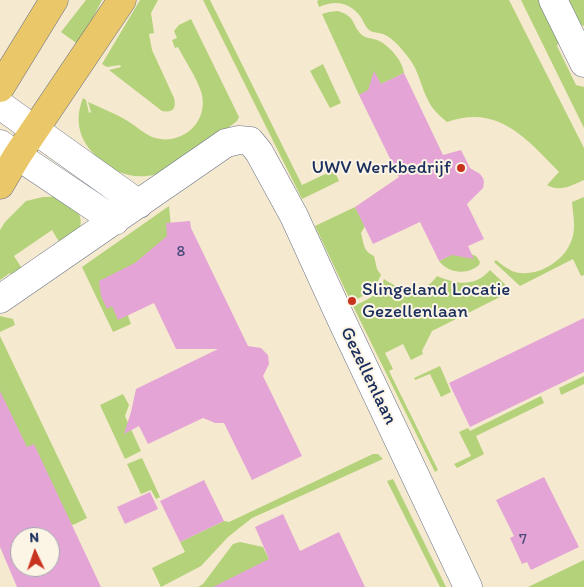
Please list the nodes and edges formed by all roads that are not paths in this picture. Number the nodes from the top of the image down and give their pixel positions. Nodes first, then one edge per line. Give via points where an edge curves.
1 (54, 0) edge
2 (122, 0) edge
3 (552, 0) edge
4 (584, 63) edge
5 (0, 88) edge
6 (0, 105) edge
7 (34, 130) junction
8 (8, 150) edge
9 (0, 185) edge
10 (139, 204) junction
11 (115, 221) junction
12 (0, 299) edge
13 (468, 587) edge

1 - 5 main road
2 - 7 main road
3 - 4 street
6 - 7 street
7 - 8 main road
7 - 10 street
8 - 9 main road
8 - 11 street
10 - 11 street
10 - 13 street, Gezellenlaan via 226,143 250,141 294,216
11 - 12 street

